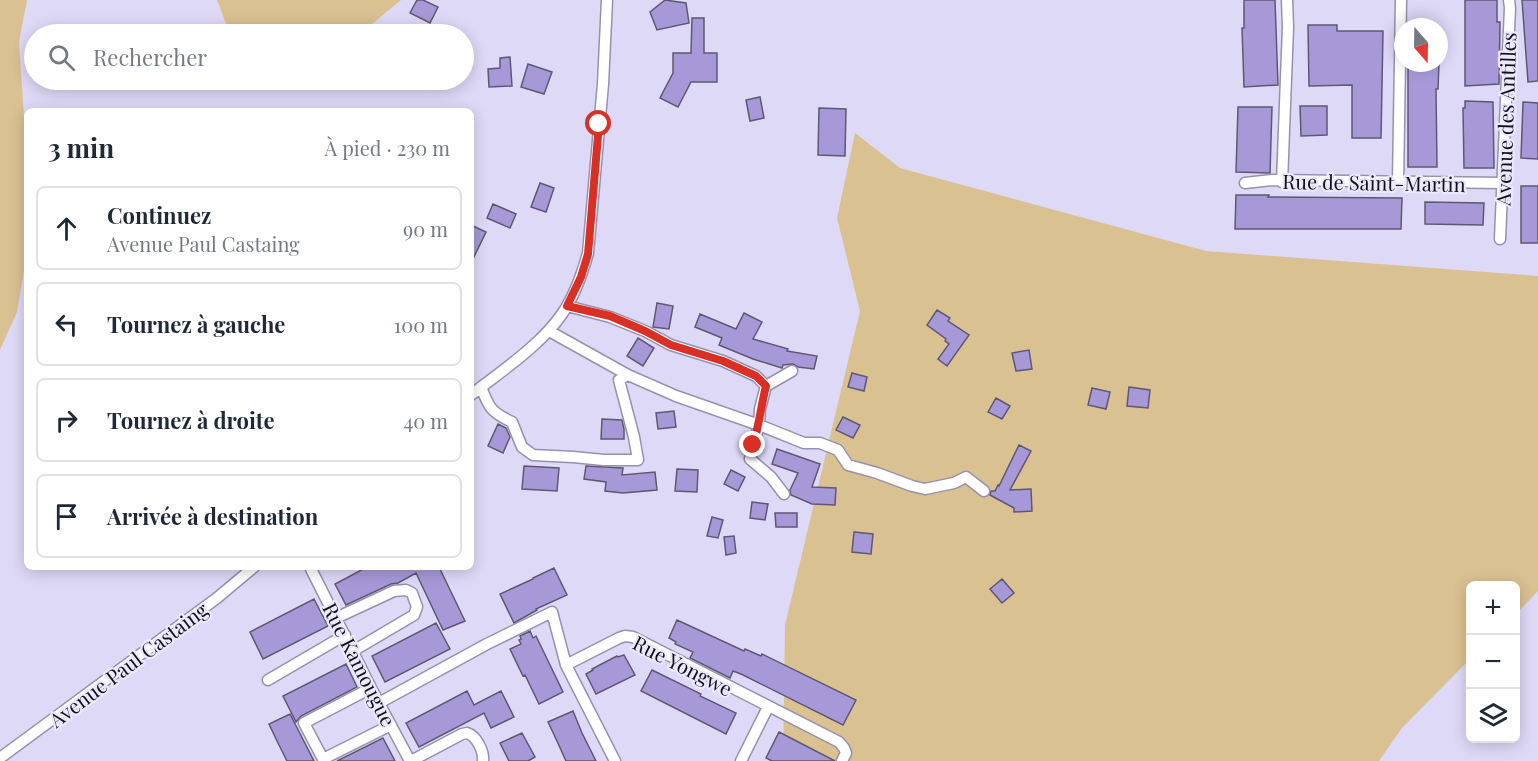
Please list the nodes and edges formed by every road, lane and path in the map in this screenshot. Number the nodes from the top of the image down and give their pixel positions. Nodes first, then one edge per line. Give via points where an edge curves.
1 (607, 0) edge
2 (1287, 0) edge
3 (1401, 0) edge
4 (1509, 0) edge
5 (1282, 182) junction
6 (1398, 182) junction
7 (1245, 183) dead end
8 (1503, 183) junction
9 (1500, 239) dead end
10 (567, 306) junction
11 (549, 331) junction
12 (792, 371) dead end
13 (628, 375) junction
14 (766, 386) junction
15 (481, 387) junction
16 (474, 393) edge
17 (759, 425) junction
18 (984, 490) dead end
19 (784, 494) dead end
20 (250, 570) edge
21 (312, 570) edge
22 (336, 618) junction
23 (345, 635) junction
24 (353, 651) junction
25 (566, 665) junction
26 (268, 680) dead end
27 (371, 688) junction
28 (379, 703) junction
29 (768, 707) junction
30 (391, 725) junction
31 (844, 757) edge
32 (0, 758) edge
33 (411, 761) edge
34 (483, 761) edge
35 (615, 761) edge
36 (741, 761) edge

1 - 10 street via 588,254
2 - 5 street
3 - 6 street
4 - 8 street, Avenue des Antilles
5 - 6 street, Rue de Saint-Martin
5 - 7 street, Rue de Saint-Martin
6 - 8 street, Rue de Saint-Martin
8 - 9 street, Avenue des Antilles
10 - 11 street
10 - 14 street via 610,316 671,345 723,361 756,376
11 - 13 street
11 - 15 street
12 - 14 street
13 - 15 street via 619,380 638,460 532,455 522,447 512,422 488,405
13 - 17 street
14 - 17 street
15 - 16 street
17 - 18 street via 804,443 820,443 838,450 848,465 912,486 925,489 966,477
17 - 19 street via 750,459
20 - 32 street, Avenue Paul Castaing
21 - 22 street, Rue Kamougue
22 - 23 street, Rue Kamougue
22 - 24 street via 394,591 412,593 417,607 414,615
23 - 24 street, Rue Kamougue
23 - 26 street
24 - 27 street, Rue Kamougue
25 - 28 street via 552,612
25 - 29 street, Rue Yongwe via 625,636
25 - 35 street
27 - 28 street, Rue Kamougue
27 - 30 street via 304,723 322,759
28 - 30 street, Rue Kamougue
29 - 31 street, Rue Yongwe via 839,742
29 - 36 street
30 - 33 street, Rue Kamougue
33 - 34 street via 468,733 475,738

